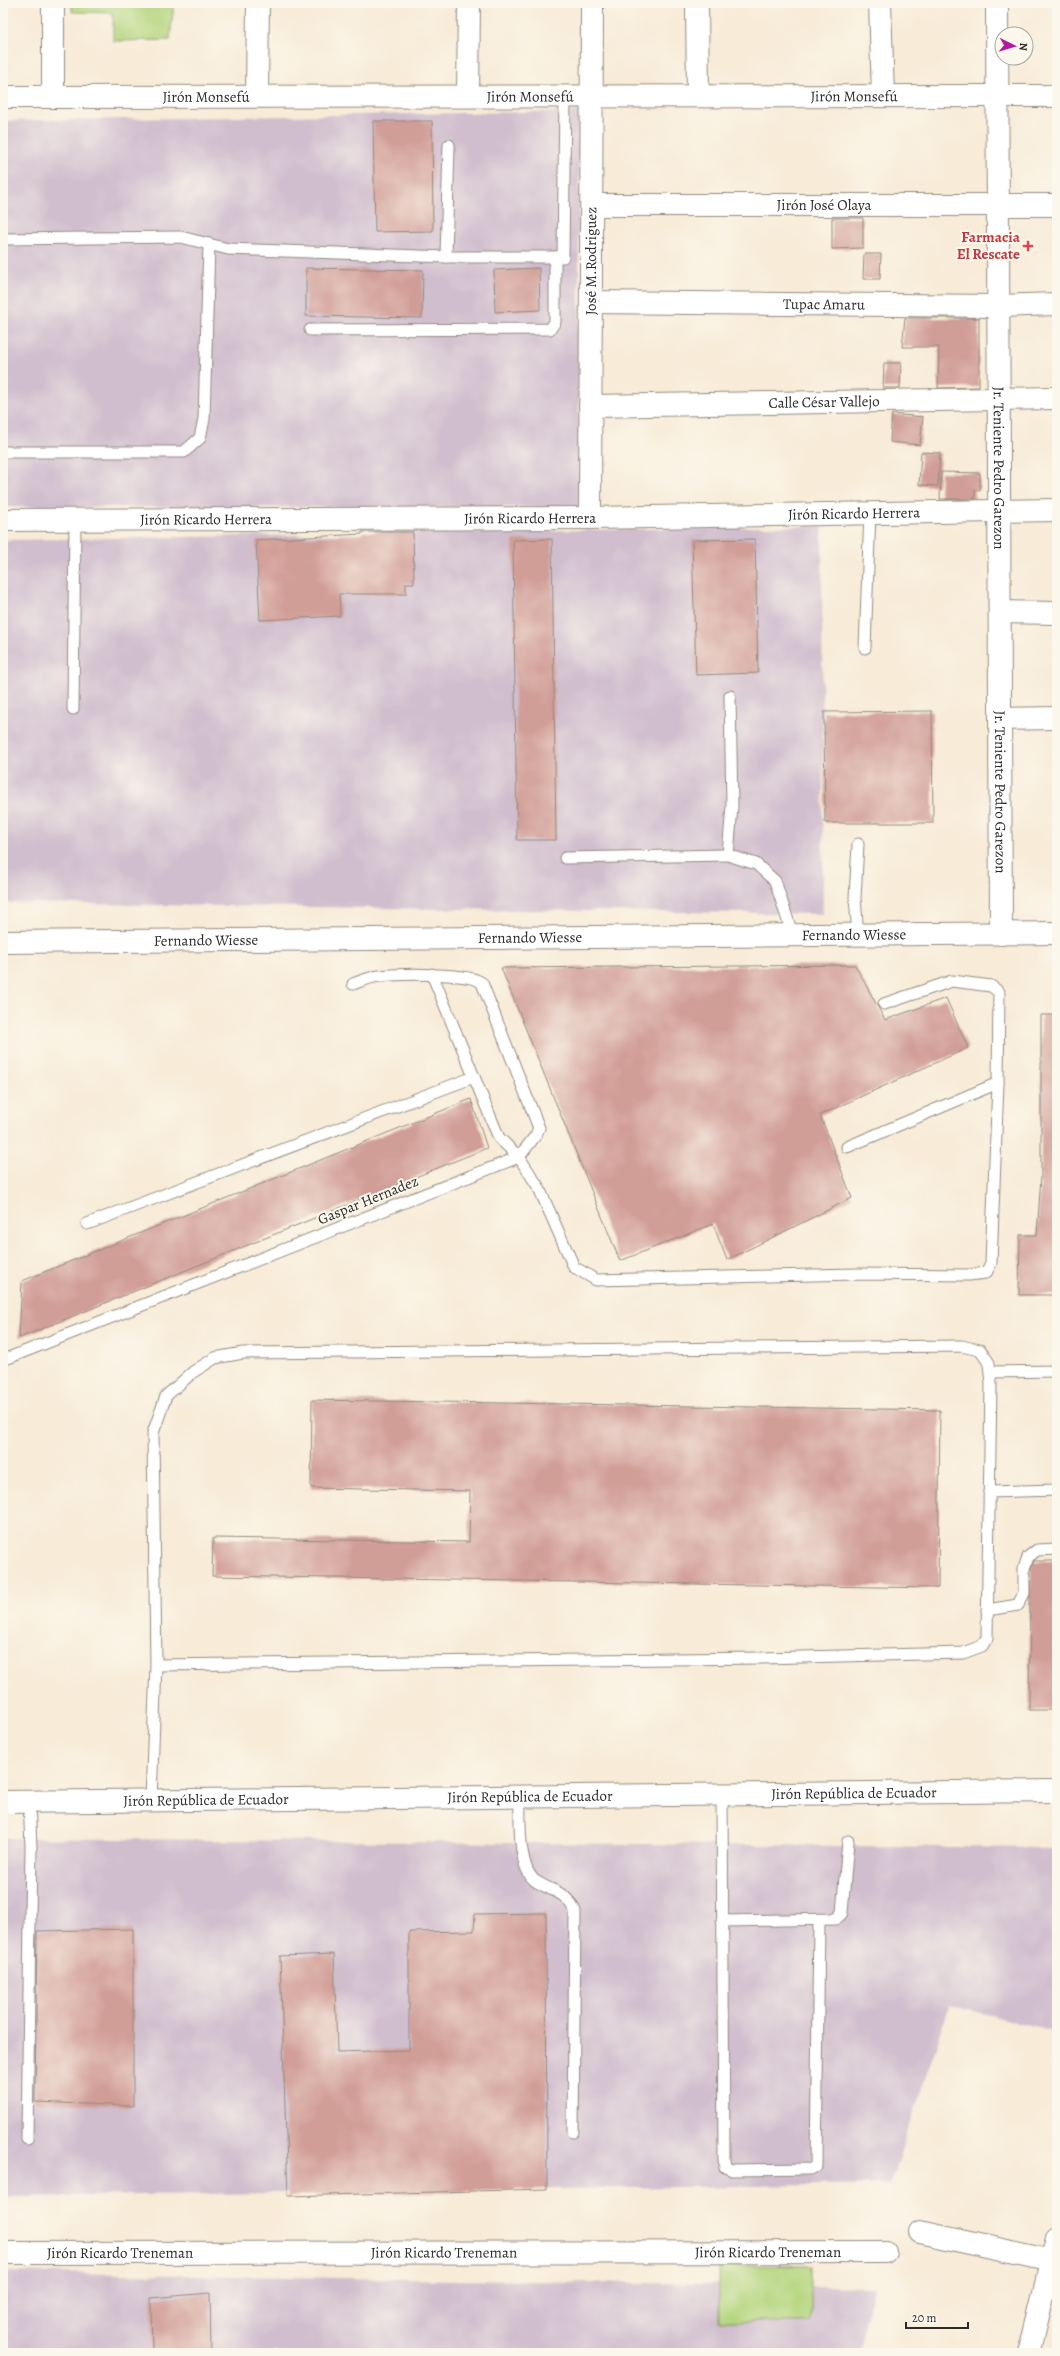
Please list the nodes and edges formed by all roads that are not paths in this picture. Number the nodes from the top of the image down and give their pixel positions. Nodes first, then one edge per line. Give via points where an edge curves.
1 (53, 3) edge
2 (258, 3) edge
3 (469, 3) edge
4 (592, 3) edge
5 (697, 3) edge
6 (880, 3) edge
7 (998, 3) edge
8 (257, 96) junction
9 (468, 96) junction
10 (565, 96) junction
11 (591, 96) junction
12 (698, 96) junction
13 (883, 96) junction
14 (998, 96) junction
15 (1057, 96) edge
16 (3, 97) edge
17 (53, 97) junction
18 (449, 145) dead end
19 (592, 205) junction
20 (998, 205) junction
21 (1057, 205) edge
22 (3, 239) edge
23 (209, 244) junction
24 (446, 257) junction
25 (555, 257) junction
26 (591, 302) junction
27 (1057, 304) edge
28 (998, 306) junction
29 (310, 330) dead end
30 (1057, 398) edge
31 (999, 400) junction
32 (590, 406) junction
33 (3, 452) edge
34 (999, 510) junction
35 (1057, 510) edge
36 (870, 512) junction
37 (590, 518) junction
38 (3, 520) edge
39 (75, 520) junction
40 (1000, 612) junction
41 (1057, 613) edge
42 (865, 648) dead end
43 (730, 696) dead end
44 (73, 709) dead end
45 (1057, 718) edge
46 (1000, 719) junction
47 (858, 844) dead end
48 (728, 855) junction
49 (565, 858) dead end
50 (1057, 933) edge
51 (1001, 934) junction
52 (858, 935) junction
53 (793, 936) junction
54 (3, 942) edge
55 (432, 974) junction
56 (353, 984) dead end
57 (884, 1004) dead end
58 (474, 1077) junction
59 (998, 1083) junction
60 (847, 1147) dead end
61 (519, 1157) junction
62 (87, 1224) dead end
63 (3, 1360) edge
64 (1057, 1371) edge
65 (990, 1372) junction
66 (1057, 1490) edge
67 (989, 1492) junction
68 (1057, 1549) edge
69 (987, 1610) junction
70 (156, 1665) junction
71 (1057, 1791) edge
72 (722, 1794) junction
73 (520, 1797) junction
74 (151, 1800) junction
75 (3, 1802) edge
76 (29, 1802) junction
77 (848, 1841) dead end
78 (722, 1921) junction
79 (819, 1921) junction
80 (573, 2132) dead end
81 (27, 2139) dead end
82 (920, 2232) dead end
83 (1057, 2238) edge
84 (885, 2252) dead end
85 (3, 2253) edge
86 (1052, 2261) junction
87 (1029, 2353) edge

1 - 17 street
2 - 8 street
3 - 9 street
4 - 11 street, José M.Rodriguez
5 - 12 street
6 - 13 street
7 - 14 street, Jr. Teniente Pedro Garezon
8 - 9 street, Jirón Monsefú
8 - 17 street, Jirón Monsefú
9 - 10 street, Jirón Monsefú
10 - 11 street, Jirón Monsefú
10 - 25 lane via 563,257
11 - 12 street, Jirón Monsefú
11 - 19 street, José M.Rodriguez
12 - 13 street, Jirón Monsefú
13 - 14 street, Jirón Monsefú
14 - 15 street, Jirón Monsefú
14 - 20 street, Jr. Teniente Pedro Garezon
16 - 17 street, Jirón Monsefú
18 - 24 lane
19 - 20 street, Jirón José Olaya
19 - 26 street, José M.Rodriguez
20 - 21 street, Jirón José Olaya
20 - 28 street, Jr. Teniente Pedro Garezon
22 - 23 lane via 181,237
23 - 24 lane via 228,249
23 - 33 lane via 204,419 200,438 184,452
24 - 25 lane
25 - 29 lane via 555,322 550,329
26 - 28 street, Tupac Amaru
26 - 32 street, José M.Rodriguez
27 - 28 street, Tupac Amaru
28 - 31 street, Jr. Teniente Pedro Garezon
30 - 31 street, Calle César Vallejo
31 - 32 street, Calle César Vallejo
31 - 34 street, Jr. Teniente Pedro Garezon
32 - 37 street, José M.Rodriguez
34 - 35 street, Jirón Ricardo Herrera
34 - 36 street, Jirón Ricardo Herrera
34 - 40 street, Jr. Teniente Pedro Garezon
36 - 37 street, Jirón Ricardo Herrera
36 - 42 lane
37 - 39 street, Jirón Ricardo Herrera
38 - 39 street, Jirón Ricardo Herrera
39 - 44 lane
40 - 41 street
40 - 46 street, Jr. Teniente Pedro Garezon
43 - 48 lane via 732,806
45 - 46 street
46 - 51 street, Jr. Teniente Pedro Garezon
47 - 52 lane
48 - 49 lane
48 - 53 lane via 756,864 775,881
50 - 51 street, Fernando Wiesse
51 - 52 street, Fernando Wiesse
52 - 53 street, Fernando Wiesse
53 - 54 street, Fernando Wiesse
55 - 56 lane via 378,976
55 - 58 lane
55 - 61 lane, Gaspar Hernadez via 474,979 482,983 539,1128 536,1136
57 - 59 lane via 952,981 995,988 999,992
58 - 61 lane via 499,1138
58 - 62 lane
59 - 60 lane
59 - 61 lane via 991,1263 986,1273 969,1276 857,1274 596,1280 574,1267 539,1188
61 - 63 lane, Gaspar Hernadez
64 - 65 lane
65 - 67 lane
65 - 70 lane via 989,1363 980,1350 961,1346 243,1353 215,1358 193,1372 166,1396 153,1433
66 - 67 lane
67 - 69 lane
68 - 69 lane via 1037,1550 1028,1557 1024,1568 1024,1593 1018,1605
69 - 70 lane via 987,1638 982,1646 963,1653
70 - 74 lane
71 - 72 street, Jirón República de Ecuador
72 - 73 street, Jirón República de Ecuador
72 - 78 lane
73 - 74 street, Jirón República de Ecuador
73 - 80 lane via 520,1829 525,1870 536,1882 569,1898 575,1910
74 - 76 street, Jirón República de Ecuador
75 - 76 street, Jirón República de Ecuador
76 - 81 lane via 31,1846
77 - 79 lane via 842,1913 836,1919
78 - 79 lane
78 - 79 lane via 724,2159 725,2167 732,2170 811,2169 816,2166
82 - 86 street
83 - 86 street
84 - 85 street, Jirón Ricardo Treneman
86 - 87 street

